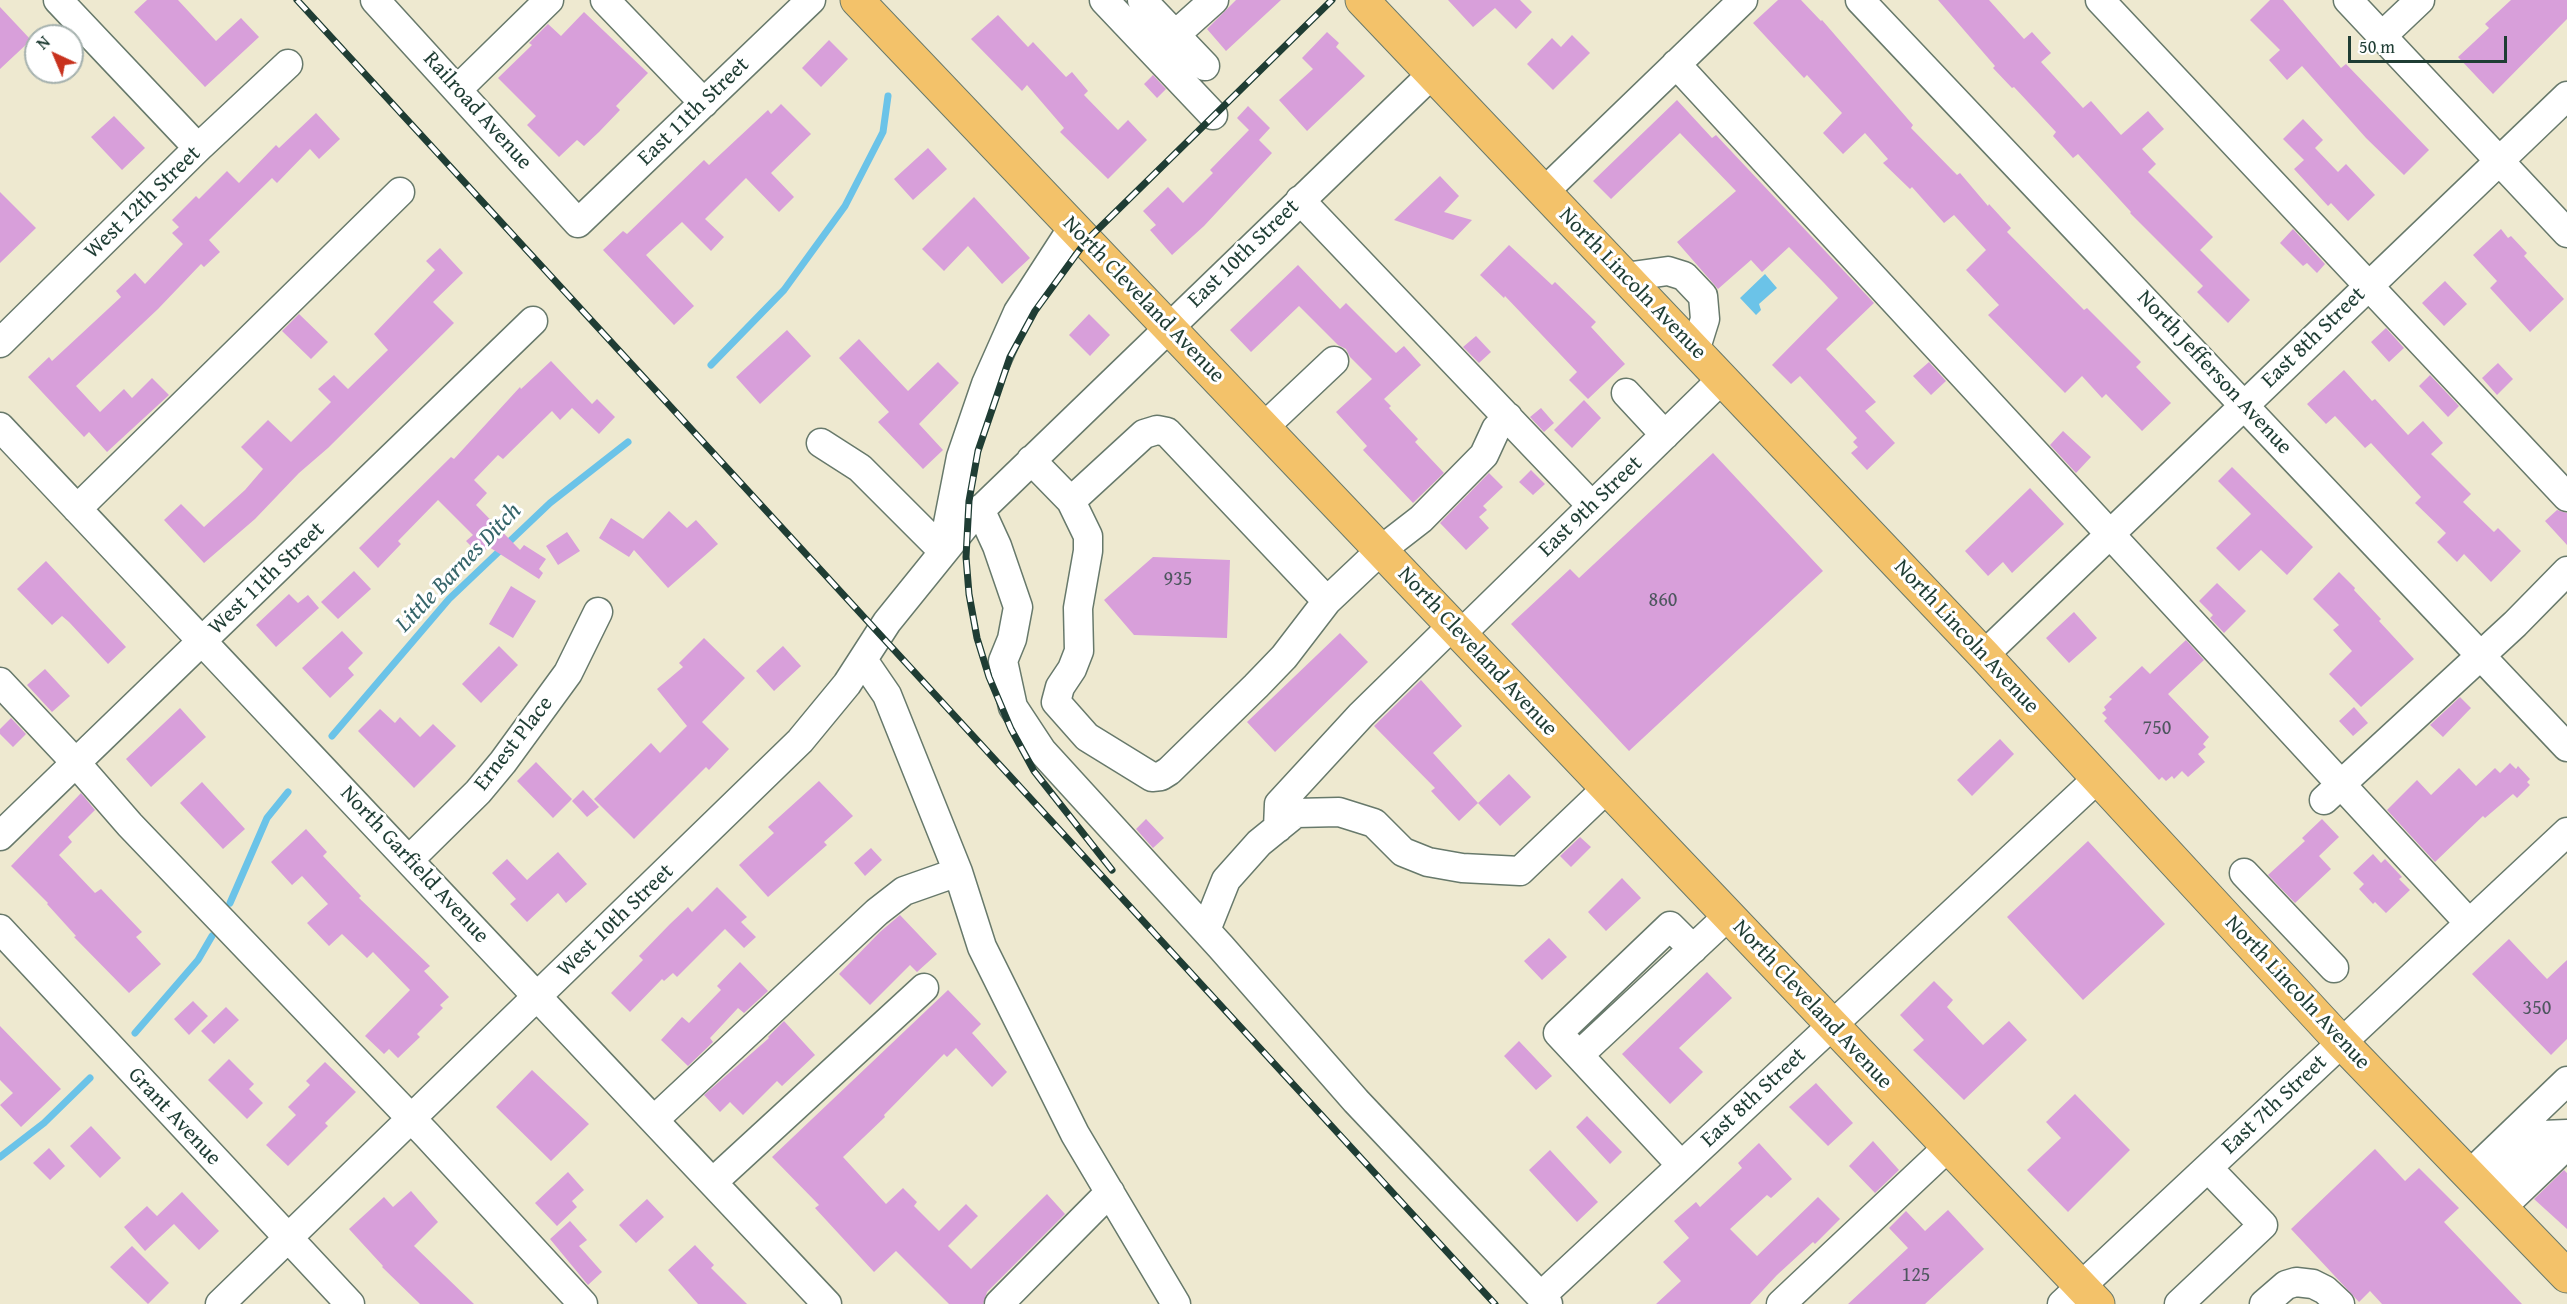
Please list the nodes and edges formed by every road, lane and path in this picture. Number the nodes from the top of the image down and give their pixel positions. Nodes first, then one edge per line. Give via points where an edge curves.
1 (58, 0) edge
2 (375, 0) edge
3 (549, 0) edge
4 (605, 0) edge
5 (811, 0) edge
6 (857, 0) edge
7 (1104, 0) edge
8 (1142, 0) edge
9 (1214, 0) edge
10 (1362, 0) edge
11 (1743, 0) edge
12 (1860, 0) edge
13 (2100, 0) edge
14 (2348, 0) edge
15 (2420, 0) edge
16 (1175, 35) junction
17 (2382, 36) junction
18 (288, 64) dead end
19 (1676, 64) junction
20 (1204, 66) dead end
21 (1432, 74) junction
22 (457, 90) junction
23 (2567, 96) edge
24 (704, 103) junction
25 (1213, 115) dead end
26 (198, 148) junction
27 (2500, 160) junction
28 (400, 192) dead end
29 (1544, 192) junction
30 (1300, 200) junction
31 (578, 223) joint
32 (1072, 227) junction
33 (2567, 233) edge
34 (1626, 277) junction
35 (2369, 286) junction
36 (533, 321) dead end
37 (1169, 327) junction
38 (0, 343) edge
39 (1695, 351) junction
40 (1334, 361) dead end
41 (1722, 379) junction
42 (1626, 393) dead end
43 (2244, 405) junction
44 (1508, 417) junction
45 (0, 427) edge
46 (1264, 427) junction
47 (1665, 435) junction
48 (821, 442) dead end
49 (1031, 460) junction
50 (2567, 497) edge
51 (1071, 501) junction
52 (1592, 506) junction
53 (77, 509) junction
54 (980, 509) junction
55 (2109, 535) junction
56 (1381, 550) junction
57 (943, 551) junction
58 (2567, 571) edge
59 (1327, 601) junction
60 (598, 612) dead end
61 (1456, 630) junction
62 (202, 641) junction
63 (1984, 655) junction
64 (2481, 656) junction
65 (863, 660) junction
66 (0, 682) edge
67 (2567, 747) edge
68 (76, 762) junction
69 (2098, 778) junction
70 (1605, 789) junction
71 (2332, 793) junction
72 (1278, 828) junction
73 (2567, 832) edge
74 (0, 836) edge
75 (409, 860) junction
76 (958, 872) junction
77 (2244, 873) dead end
78 (1728, 916) junction
79 (2469, 923) junction
80 (0, 929) edge
81 (1206, 930) junction
82 (1693, 949) junction
83 (2334, 968) dead end
84 (924, 988) dead end
85 (537, 997) junction
86 (1832, 1026) junction
87 (2342, 1043) junction
88 (1579, 1055) junction
89 (2564, 1090) edge
90 (410, 1119) junction
91 (654, 1120) junction
92 (2567, 1134) edge
93 (2567, 1144) edge
94 (1948, 1148) junction
95 (1681, 1165) junction
96 (2208, 1168) junction
97 (713, 1182) junction
98 (2485, 1191) junction
99 (1110, 1192) junction
100 (288, 1239) junction
101 (2567, 1276) edge
102 (2080, 1298) edge
103 (1544, 1300) edge
104 (2333, 1302) edge
105 (220, 1304) edge
106 (350, 1304) edge
107 (584, 1304) edge
108 (827, 1304) edge
109 (999, 1304) edge
110 (1176, 1304) edge
111 (1781, 1304) edge
112 (2179, 1304) edge
113 (2264, 1304) edge

1 - 26 street
2 - 22 street, Railroad Avenue
3 - 22 street
4 - 24 street
5 - 24 street, East 11th Street
6 - 32 highway, North Cleveland Avenue
7 - 25 street
8 - 16 street
9 - 16 street
10 - 21 highway, North Lincoln Avenue
11 - 19 street
12 - 43 street, North Jefferson Avenue
13 - 35 street
14 - 17 street
15 - 17 street
16 - 20 street
17 - 27 street
18 - 26 street, West 12th Street
19 - 29 street
19 - 55 street
21 - 29 highway, North Lincoln Avenue
21 - 30 street, East 10th Street
22 - 31 street, Railroad Avenue
23 - 27 street, East 8th Street
24 - 31 street, East 11th Street
26 - 38 street, West 12th Street
27 - 33 street
27 - 35 street, East 8th Street
28 - 53 street
29 - 34 highway, North Lincoln Avenue
30 - 37 street, East 10th Street
30 - 44 street
32 - 37 highway, North Cleveland Avenue
32 - 57 street via 1018,312 986,384 961,457
34 - 39 highway, North Lincoln Avenue
34 - 39 street via 1668,271 1684,276 1703,296 1705,320
35 - 43 street, East 8th Street
35 - 50 street
36 - 62 street, West 11th Street
37 - 46 highway, North Cleveland Avenue
37 - 49 street, East 10th Street
39 - 41 highway, North Lincoln Avenue
40 - 46 street
41 - 47 street, East 9th Street
41 - 63 highway, North Lincoln Avenue
42 - 47 street
43 - 55 street, East 8th Street
43 - 64 street, North Jefferson Avenue
44 - 52 street
44 - 56 street via 1496,429 1484,455 1421,519
45 - 53 street, North Garfield Avenue
46 - 56 highway, North Cleveland Avenue
47 - 52 street, East 9th Street
48 - 57 street via 860,468
49 - 51 street
49 - 54 street, East 10th Street
51 - 59 street via 1144,434 1167,432
51 - 59 street via 1088,536 1088,551 1078,608 1079,651 1056,702 1087,737 1152,777 1169,771 1256,686
52 - 61 street, East 9th Street
53 - 62 street, North Garfield Avenue
54 - 57 street, West 10th Street
54 - 81 street via 1018,607 1003,661 1013,707 1042,751
55 - 63 street, East 8th Street
55 - 71 street
56 - 59 street
56 - 61 highway, North Cleveland Avenue
57 - 65 street, West 10th Street via 887,622
58 - 64 street
60 - 75 street, Ernest Place via 568,673 502,762 478,792
61 - 70 highway, North Cleveland Avenue
61 - 72 street, East 9th Street via 1361,715 1279,804
62 - 68 street, West 11th Street
62 - 75 street, North Garfield Avenue
63 - 69 highway, North Lincoln Avenue
64 - 67 street, North Jefferson Avenue
64 - 71 street
65 - 76 street via 887,695
65 - 85 street, West 10th Street via 800,741
66 - 68 street
68 - 74 street, West 11th Street
68 - 90 street via 130,825
69 - 86 street, East 8th Street
69 - 87 highway, North Lincoln Avenue
70 - 72 street via 1520,871 1428,862 1403,852 1374,823 1339,812 1296,813
70 - 78 highway, North Cleveland Avenue
71 - 79 street
72 - 81 street via 1226,880
73 - 79 street, East 7th Street
75 - 85 street, North Garfield Avenue
76 - 91 street via 904,891 877,912
76 - 99 street via 982,947 1075,1134
77 - 83 street
78 - 82 street
78 - 86 highway, North Cleveland Avenue
79 - 87 street, East 7th Street
80 - 100 street, Grant Avenue
81 - 103 street via 1356,1101
82 - 88 street
82 - 88 street via 1670,926 1558,1033
84 - 97 street
85 - 90 street, West 10th Street
85 - 91 street, North Garfield Avenue
86 - 94 highway, North Cleveland Avenue
86 - 95 street, East 8th Street
87 - 96 street, East 7th Street
87 - 98 highway, North Lincoln Avenue
88 - 95 street
89 - 98 street
90 - 100 street, West 10th Street
90 - 107 street
91 - 97 street, North Garfield Avenue
92 - 98 street via 2542,1135
93 - 98 street
94 - 102 highway, North Cleveland Avenue
94 - 111 street
95 - 103 street, East 8th Street
96 - 102 street, East 7th Street
96 - 112 street via 2263,1225
97 - 108 street, North Garfield Avenue
98 - 101 highway, North Lincoln Avenue
99 - 109 street
99 - 110 street
100 - 105 street, West 10th Street
100 - 106 street, Grant Avenue
104 - 113 street via 2313,1284 2296,1282

